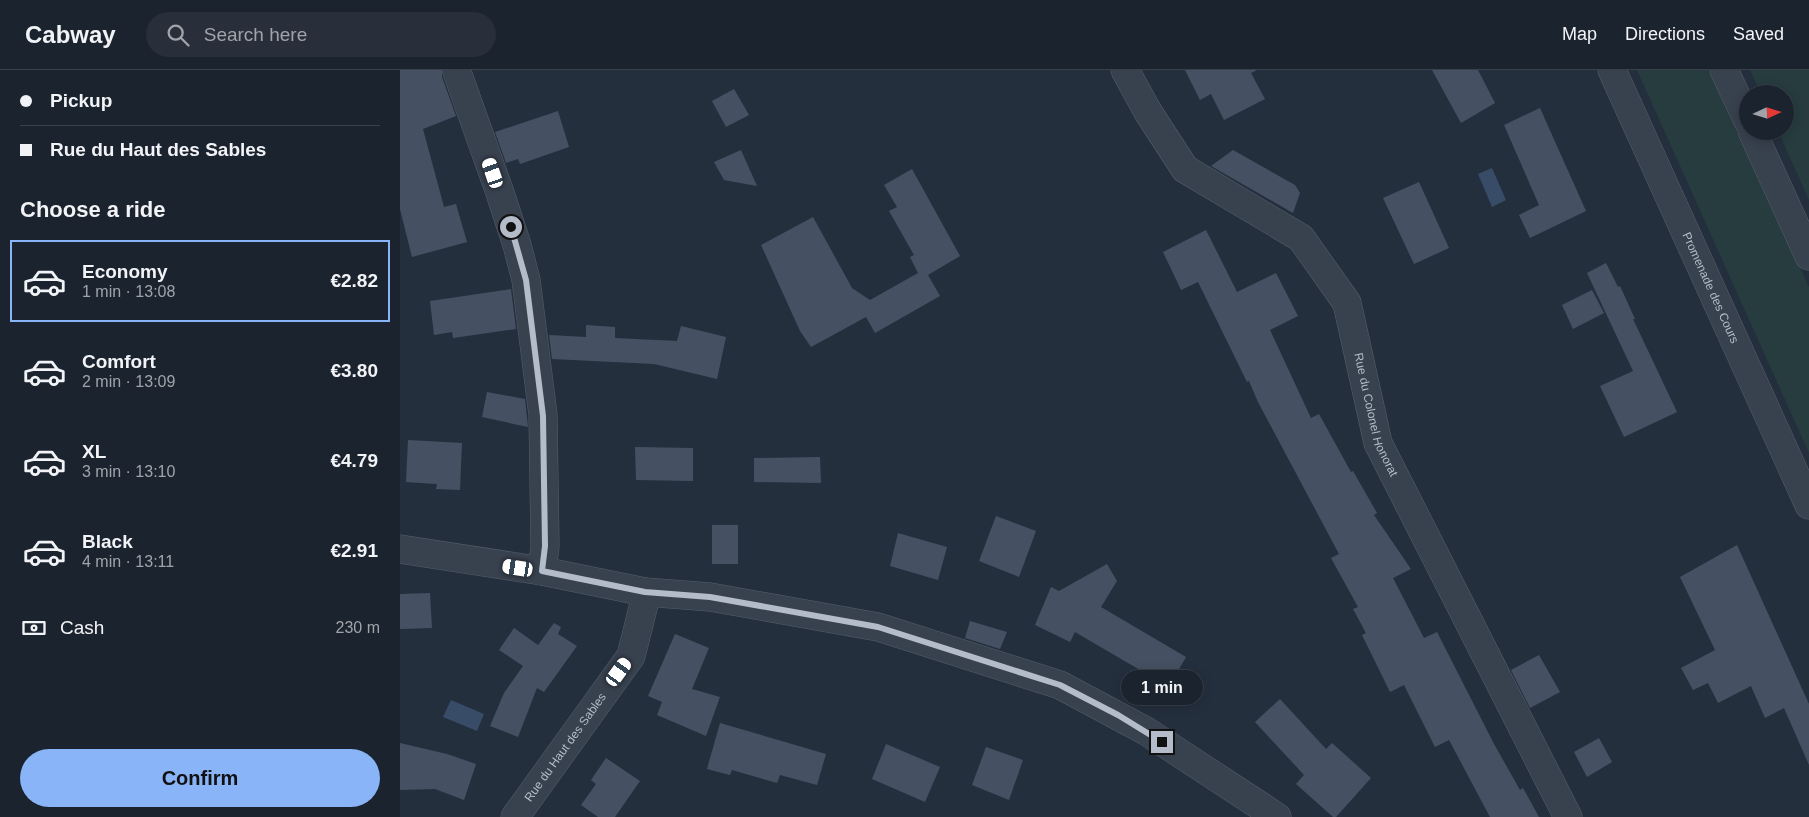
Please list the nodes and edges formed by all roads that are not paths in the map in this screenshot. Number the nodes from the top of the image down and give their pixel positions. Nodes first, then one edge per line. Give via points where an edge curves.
1 (1125, 70) edge
2 (1612, 70) edge
3 (1724, 70) edge
4 (458, 72) dead end
5 (1739, 102) edge
6 (1756, 140) edge
7 (1809, 256) edge
8 (1809, 505) edge
9 (400, 549) edge
10 (542, 571) junction
11 (645, 592) junction
12 (527, 812) edge
13 (1276, 817) edge
14 (1568, 817) edge

1 - 14 street, Rue du Colonel Honorat via 1185,170 1301,238 1346,304 1378,443
2 - 8 street, Promenade des Cours
3 - 5 street
4 - 10 street via 526,280 543,416 545,546
6 - 7 street
9 - 10 street
10 - 11 street
11 - 12 street, Rue du Haut des Sables via 631,656
11 - 13 street via 710,597 878,627 1060,685 1146,731

